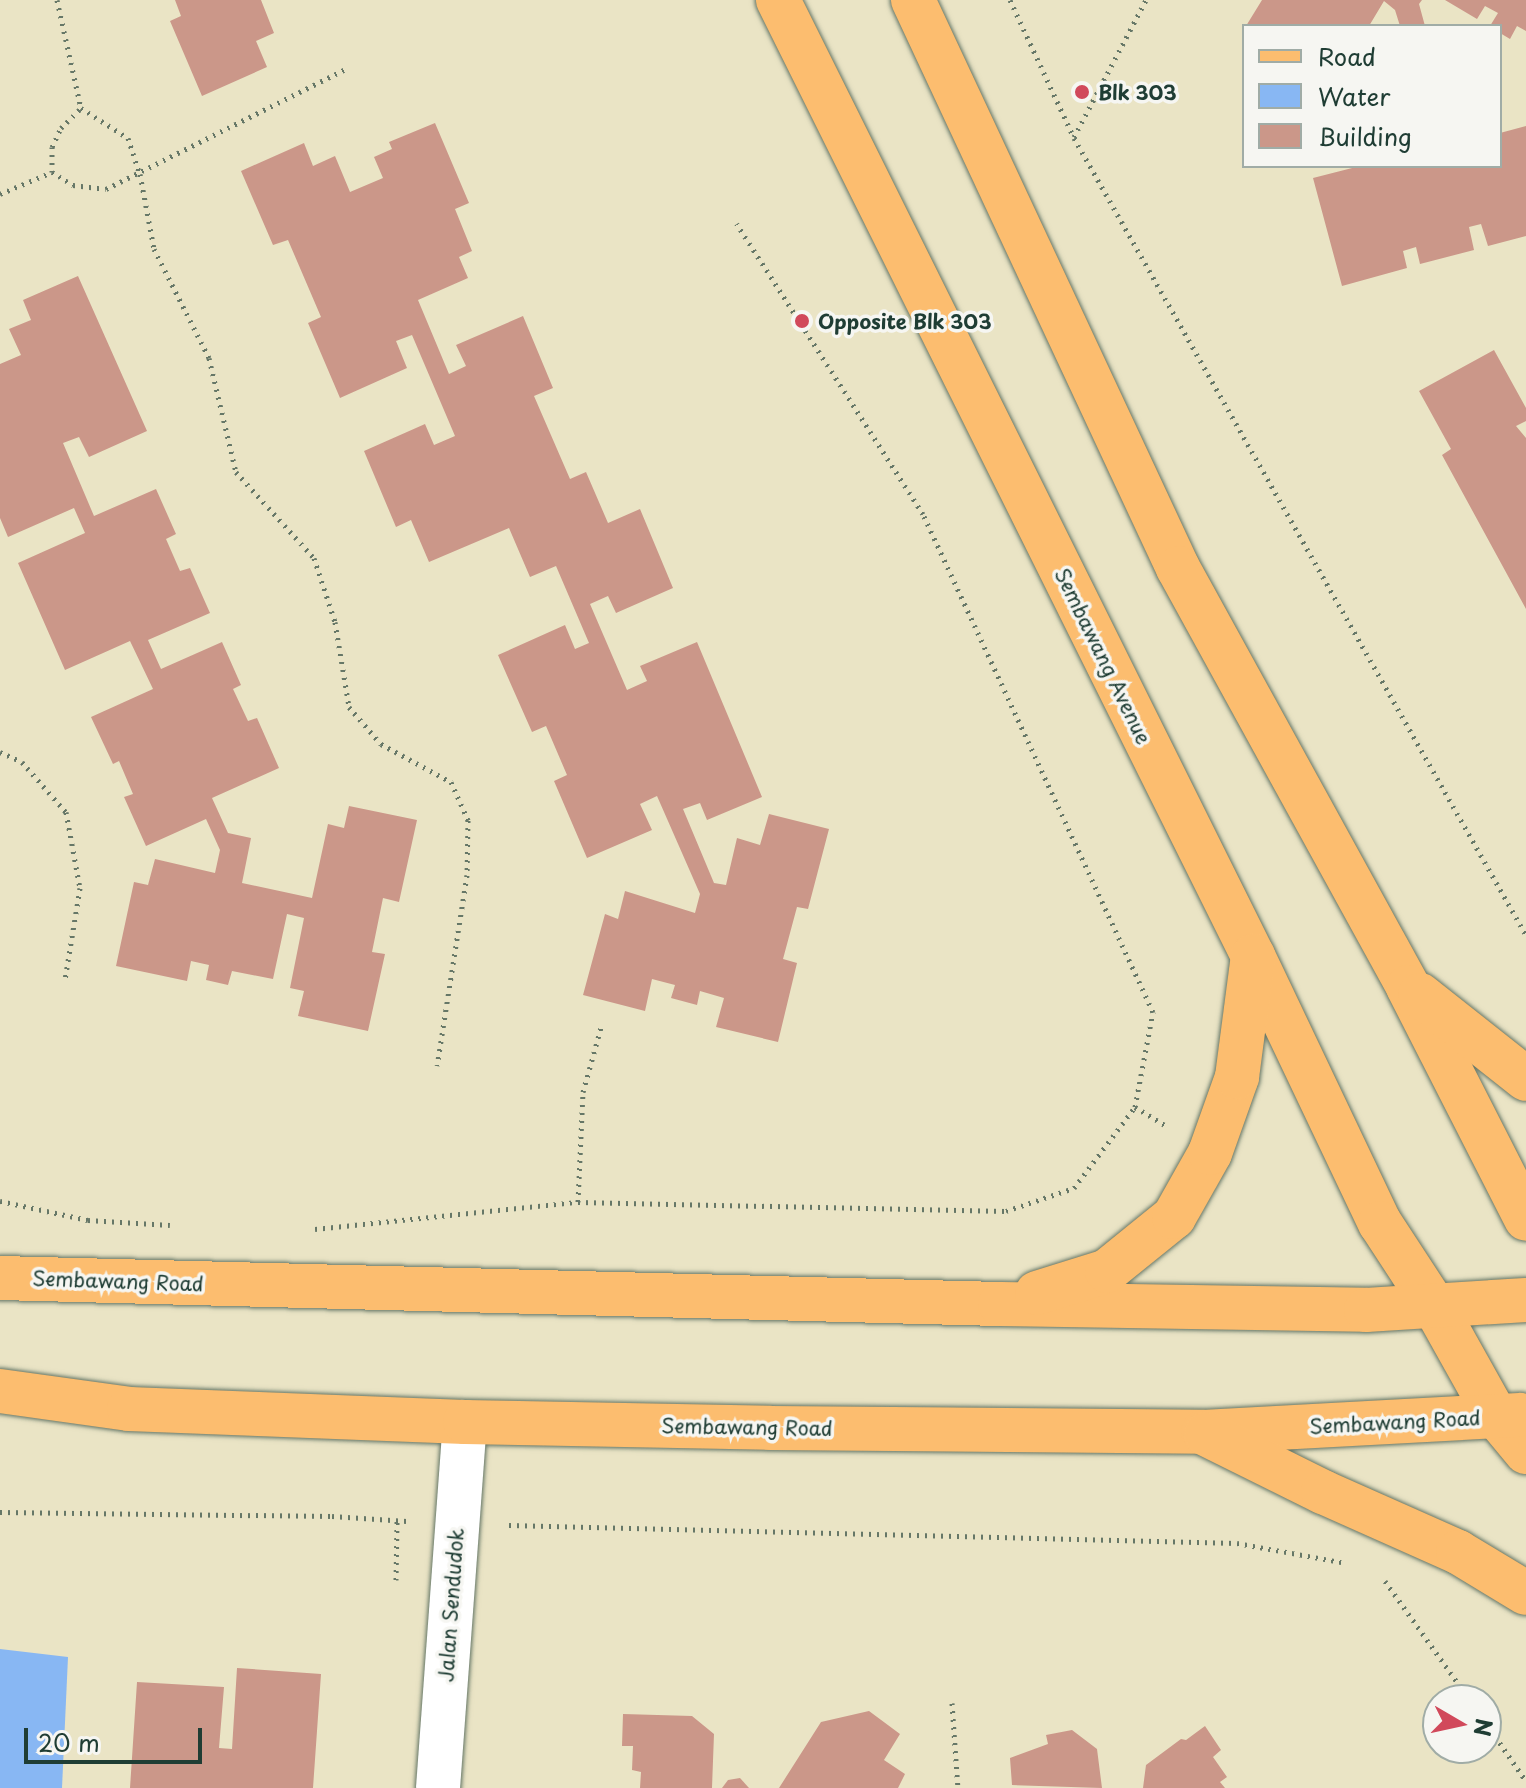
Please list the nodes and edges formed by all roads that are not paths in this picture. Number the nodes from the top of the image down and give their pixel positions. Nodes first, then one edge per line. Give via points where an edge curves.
1 (778, 0) edge
2 (913, 0) edge
3 (1253, 956) junction
4 (1408, 987) junction
5 (1526, 1079) edge
6 (1526, 1219) edge
7 (0, 1278) edge
8 (1526, 1300) edge
9 (1000, 1304) junction
10 (1435, 1307) junction
11 (0, 1391) edge
12 (1511, 1415) edge
13 (465, 1422) junction
14 (1203, 1432) junction
15 (1526, 1452) edge
16 (1526, 1593) edge
17 (438, 1788) edge

1 - 3 main road, Sembawang Avenue
2 - 4 main road via 1178,568
3 - 9 main road via 1237,1077 1210,1153 1174,1217 1107,1271
3 - 10 main road, Sembawang Avenue via 1380,1223
4 - 5 main road
4 - 6 main road
7 - 9 main road, Sembawang Road
8 - 10 main road, Sembawang Road
9 - 10 main road, Sembawang Road
10 - 12 main road, Sembawang Road
11 - 13 main road, Sembawang Road via 129,1409
12 - 14 main road, Sembawang Road
12 - 15 main road, Sembawang Road
13 - 14 main road, Sembawang Road
13 - 17 street, Jalan Sendudok
14 - 16 main road via 1458,1552

